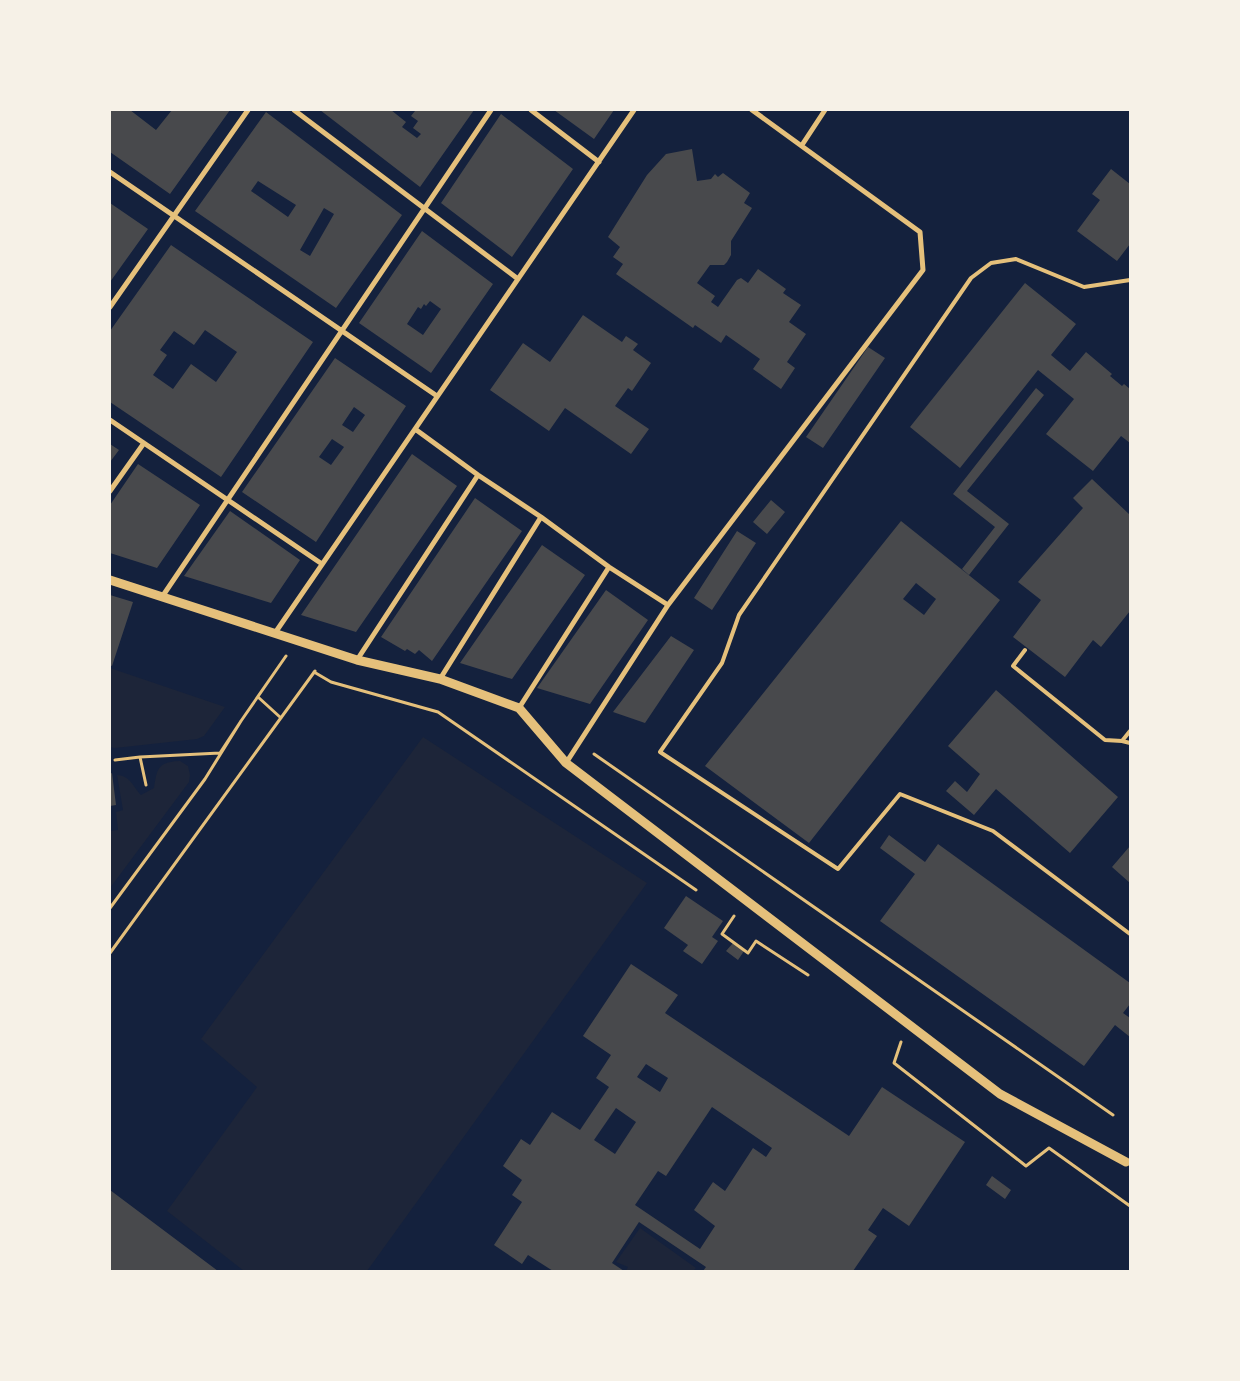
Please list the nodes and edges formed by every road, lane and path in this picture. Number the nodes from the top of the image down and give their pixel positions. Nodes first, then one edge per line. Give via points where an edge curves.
1 (248, 110) edge
2 (294, 110) edge
3 (492, 110) edge
4 (531, 110) edge
5 (634, 110) edge
6 (752, 110) edge
7 (825, 110) edge
8 (802, 145) junction
9 (599, 162) junction
10 (110, 172) edge
11 (425, 208) junction
12 (174, 216) junction
13 (518, 279) junction
14 (1130, 280) edge
15 (110, 307) edge
16 (342, 331) junction
17 (438, 396) junction
18 (110, 420) edge
19 (415, 429) junction
20 (144, 443) junction
21 (478, 475) junction
22 (110, 491) edge
23 (228, 500) junction
24 (541, 517) junction
25 (322, 564) junction
26 (609, 567) junction
27 (110, 580) edge
28 (162, 597) junction
29 (668, 605) junction
30 (275, 633) junction
31 (297, 641) junction
32 (1025, 650) dead end
33 (330, 651) junction
34 (357, 660) junction
35 (314, 672) junction
36 (440, 679) junction
37 (258, 697) junction
38 (519, 708) junction
39 (281, 718) junction
40 (240, 721) junction
41 (1130, 731) edge
42 (1122, 742) junction
43 (579, 743) junction
44 (1130, 743) edge
45 (140, 757) junction
46 (115, 760) dead end
47 (566, 763) junction
48 (146, 785) dead end
49 (701, 893) dead end
50 (110, 908) edge
51 (726, 910) dead end
52 (1130, 934) edge
53 (110, 953) edge
54 (815, 979) dead end
55 (902, 1041) dead end
56 (1113, 1116) dead end
57 (1128, 1160) edge
58 (1130, 1206) edge

1 - 12 street
2 - 11 street
3 - 11 street
4 - 9 street
5 - 9 street
6 - 8 street
7 - 8 street
8 - 29 street via 920,232 923,270
9 - 13 street
10 - 12 street
11 - 13 street
11 - 16 street
12 - 15 street
12 - 16 street
13 - 17 street
14 - 52 lane via 1084,287 1016,259 991,263 970,278 739,616 722,663 660,752 838,869 900,794 993,831
16 - 17 street
16 - 23 street
17 - 19 street
18 - 20 street
19 - 21 street
19 - 25 street
20 - 22 street
20 - 23 street
21 - 24 street
21 - 34 street
23 - 25 street
23 - 28 street
24 - 26 street
24 - 36 street
25 - 30 street
26 - 29 street
26 - 38 street
27 - 28 street
28 - 30 street
29 - 43 street
30 - 31 street
31 - 33 street
31 - 37 path
32 - 42 lane via 1013,666 1105,740
33 - 34 street
33 - 35 path
34 - 36 street
35 - 39 path
35 - 49 path via 331,682 438,712
36 - 38 street
37 - 39 path
37 - 40 path
38 - 47 street
39 - 53 path
40 - 45 path via 220,753
40 - 50 path via 205,779
41 - 42 lane
42 - 44 lane
43 - 47 street
43 - 56 path
45 - 46 path
45 - 48 path
47 - 57 street via 1000,1094
51 - 54 path via 734,916 722,934 748,952 756,941
55 - 58 path via 894,1063 1026,1166 1049,1148

